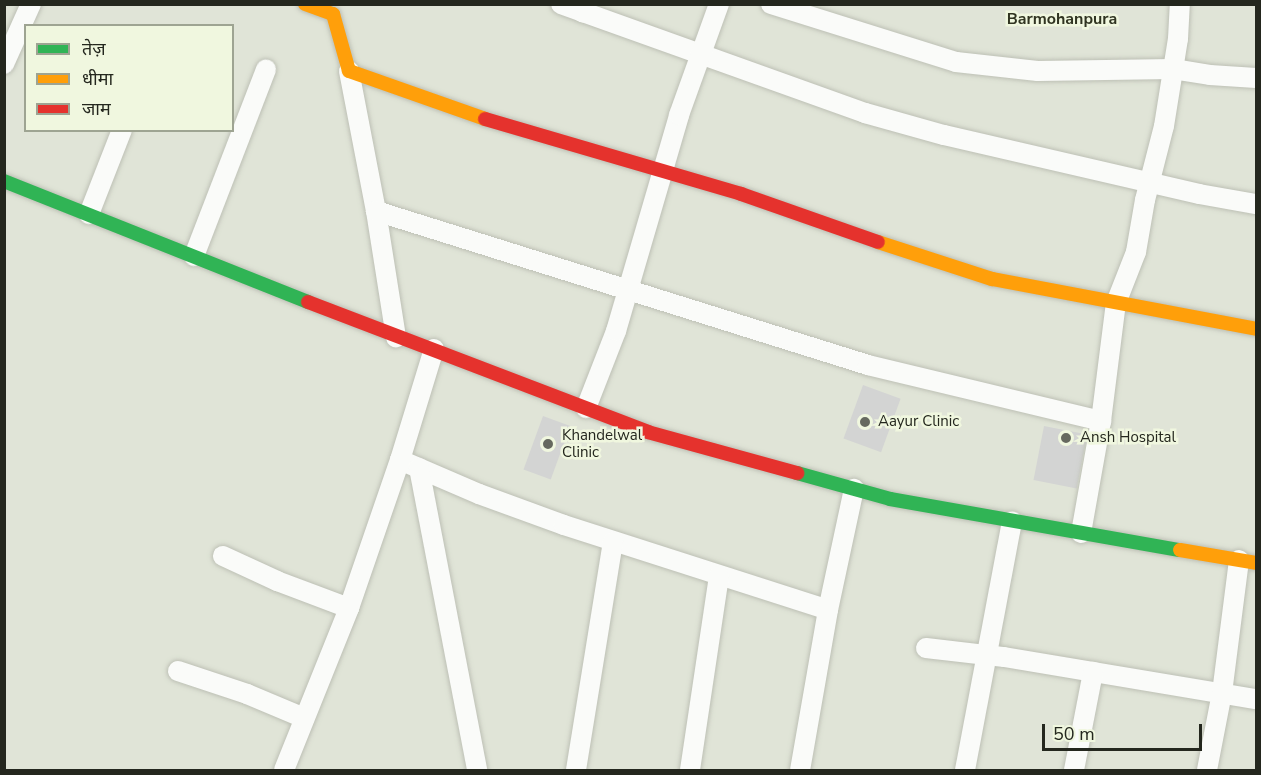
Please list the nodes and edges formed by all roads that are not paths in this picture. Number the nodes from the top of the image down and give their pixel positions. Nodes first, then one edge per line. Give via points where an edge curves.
1 (31, 4) edge
2 (305, 4) edge
3 (561, 4) edge
4 (719, 4) edge
5 (771, 4) edge
6 (1180, 4) edge
7 (585, 8) edge
8 (332, 9) edge
9 (702, 52) junction
10 (6, 58) edge
11 (266, 69) dead end
12 (1173, 69) junction
13 (349, 71) junction
14 (1257, 78) edge
15 (121, 132) edge
16 (662, 172) junction
17 (4, 181) edge
18 (1150, 181) junction
19 (1257, 204) edge
20 (376, 211) junction
21 (89, 214) junction
22 (194, 256) junction
23 (629, 289) junction
24 (1116, 303) junction
25 (1257, 329) edge
26 (396, 337) junction
27 (434, 349) junction
28 (586, 408) junction
29 (1101, 421) junction
30 (400, 460) junction
31 (419, 468) junction
32 (854, 489) junction
33 (1012, 521) junction
34 (1081, 533) junction
35 (613, 542) junction
36 (223, 556) dead end
37 (1248, 561) edge
38 (720, 576) junction
39 (349, 608) junction
40 (828, 610) junction
41 (927, 648) dead end
42 (986, 655) junction
43 (178, 671) dead end
44 (1093, 672) junction
45 (1222, 693) junction
46 (1257, 699) edge
47 (304, 718) junction
48 (284, 771) edge
49 (477, 771) edge
50 (576, 771) edge
51 (690, 771) edge
52 (800, 771) edge
53 (965, 771) edge
54 (1074, 771) edge
55 (1207, 771) edge

1 - 10 street
2 - 8 street
3 - 7 street
4 - 9 street
5 - 12 street via 956,62 1038,71
6 - 12 street
7 - 9 street
8 - 13 street
9 - 16 street
9 - 18 street via 772,81 876,116
11 - 22 street
12 - 14 street
12 - 18 street
13 - 16 street via 482,118
13 - 20 street
15 - 21 street
16 - 23 street
16 - 24 street via 741,194 992,279
17 - 21 street
18 - 19 street
18 - 24 street via 1136,252
20 - 23 street
20 - 26 street
21 - 22 street
22 - 26 street
23 - 28 street
23 - 29 street via 868,365
24 - 25 street
24 - 29 street
26 - 27 street
27 - 28 street
27 - 30 street
28 - 32 street via 648,432
29 - 34 street
30 - 31 street
30 - 39 street
31 - 35 street
31 - 49 street
32 - 33 street
32 - 40 street
33 - 34 street
33 - 42 street
34 - 37 street
35 - 38 street
35 - 50 street
36 - 39 street
37 - 45 street
38 - 40 street
38 - 51 street
39 - 47 street
40 - 52 street
41 - 42 street
42 - 44 street
42 - 53 street
43 - 47 street
44 - 45 street
44 - 54 street
45 - 46 street
45 - 55 street
47 - 48 street

